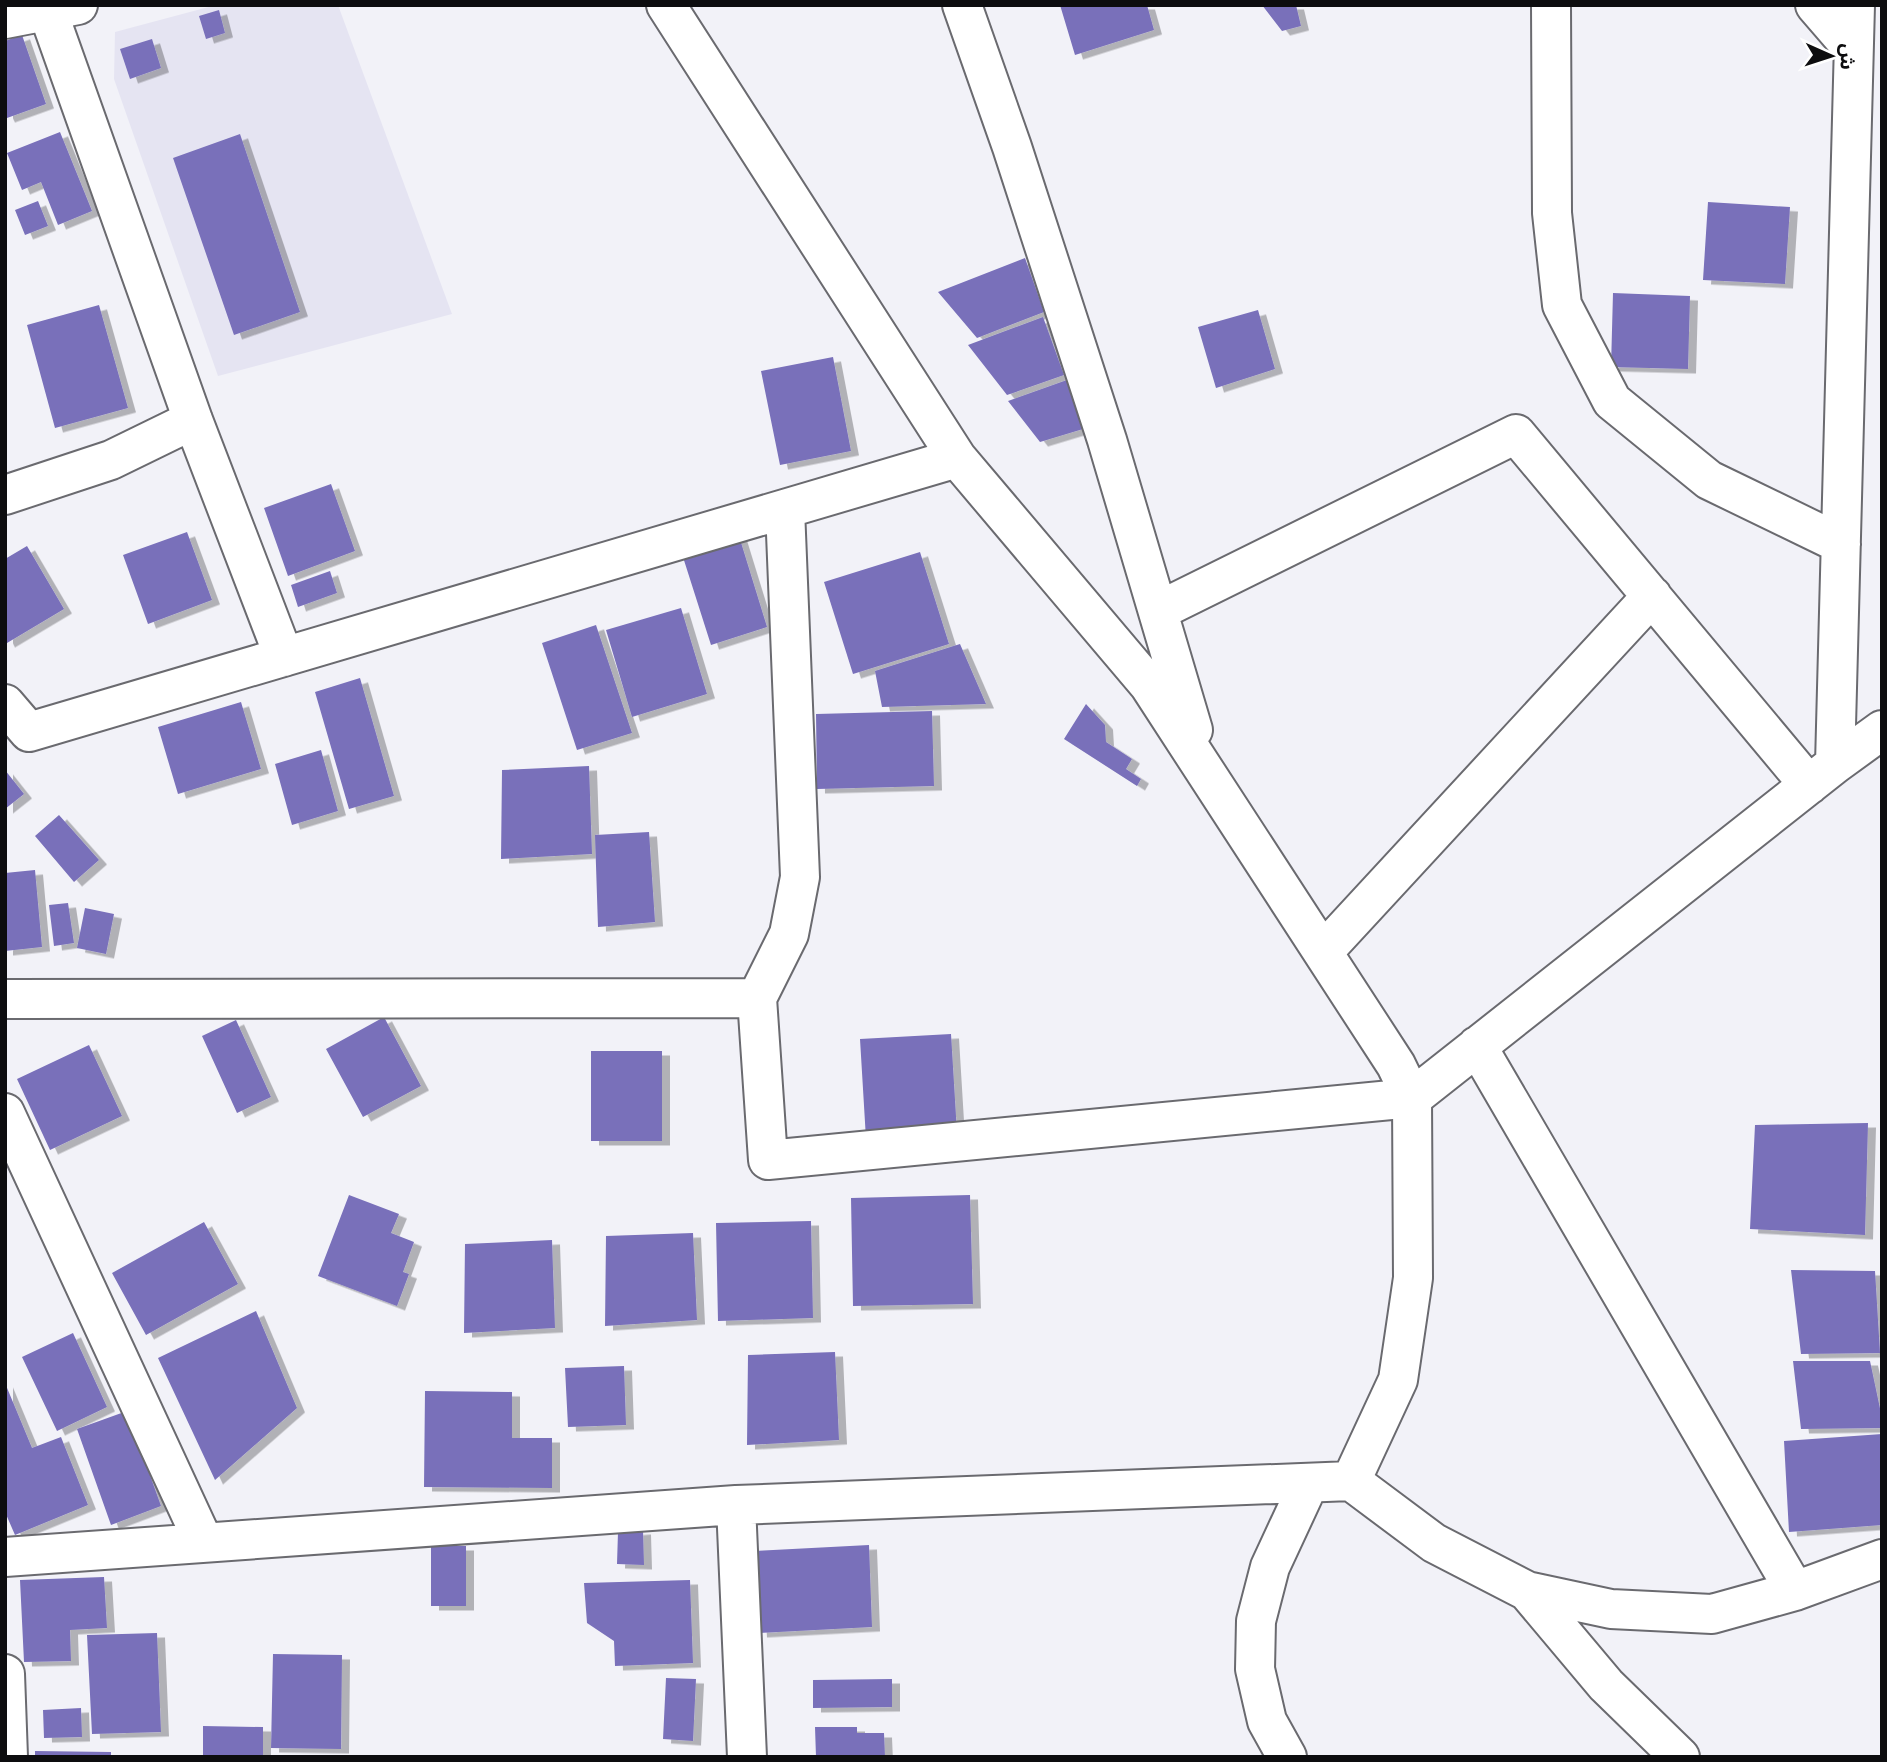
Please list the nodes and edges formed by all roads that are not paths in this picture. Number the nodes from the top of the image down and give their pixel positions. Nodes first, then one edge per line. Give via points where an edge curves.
1 (666, 5) edge
2 (962, 5) edge
3 (1550, 5) edge
4 (1815, 5) edge
5 (1855, 5) edge
6 (63, 8) edge
7 (5, 19) edge
8 (1853, 49) junction
9 (193, 420) junction
10 (957, 458) junction
11 (5, 495) edge
12 (785, 509) junction
13 (1841, 544) junction
14 (1652, 596) junction
15 (1158, 611) junction
16 (284, 657) junction
17 (5, 704) edge
18 (1882, 730) edge
19 (1206, 773) junction
20 (1822, 775) junction
21 (1323, 952) junction
22 (757, 998) junction
23 (5, 999) edge
24 (1477, 1046) junction
25 (1412, 1098) junction
26 (5, 1114) edge
27 (1351, 1481) junction
28 (1309, 1483) junction
29 (736, 1505) junction
30 (204, 1543) junction
31 (5, 1557) edge
32 (1882, 1559) edge
33 (1527, 1591) junction
34 (1795, 1591) junction
35 (5, 1674) edge
36 (8, 1757) edge
37 (747, 1757) edge
38 (1287, 1757) edge
39 (1679, 1757) edge

1 - 10 street
2 - 15 street via 1103,428
3 - 13 street via 1552,213 1562,305 1612,401 1709,480
4 - 8 street
5 - 8 street
6 - 7 street
6 - 9 street
8 - 13 street
9 - 11 street via 111,460
9 - 16 street
10 - 12 street
10 - 19 street via 1149,685
12 - 16 street
12 - 22 street via 800,877 789,934
13 - 20 street
14 - 15 street via 1516,434
14 - 20 street
14 - 21 street
15 - 19 street
16 - 17 street via 29,732
18 - 20 street
19 - 21 street
20 - 24 street
21 - 25 street via 1396,1065
22 - 23 street
22 - 25 street via 768,1160
24 - 25 street
24 - 34 street
25 - 27 street via 1413,1278 1398,1380
26 - 30 street
27 - 28 street
27 - 33 street via 1434,1543
28 - 29 street
28 - 38 street via 1270,1567 1256,1621 1255,1670 1267,1721
29 - 30 street
29 - 37 street
30 - 31 street
32 - 34 street
33 - 34 street via 1611,1609 1712,1614
33 - 39 street via 1606,1685
35 - 36 street

